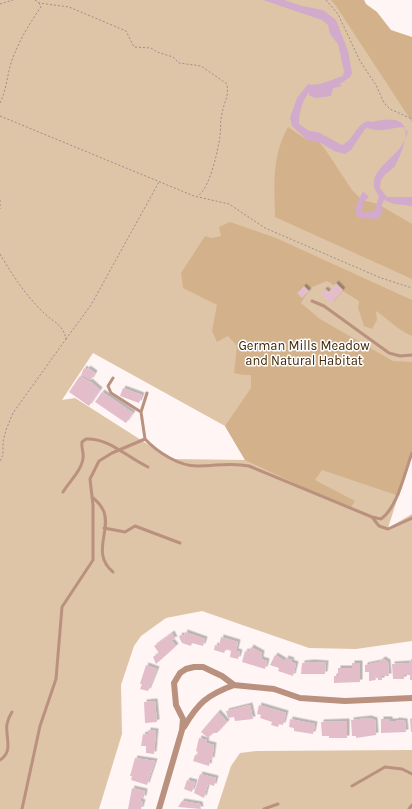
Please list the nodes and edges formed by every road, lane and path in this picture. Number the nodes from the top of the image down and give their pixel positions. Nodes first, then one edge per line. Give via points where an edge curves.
1 (13, 0) edge
2 (35, 0) edge
3 (326, 0) edge
4 (39, 3) junction
5 (0, 4) edge
6 (0, 103) edge
7 (0, 116) edge
8 (412, 119) edge
9 (158, 182) junction
10 (198, 196) junction
11 (0, 200) edge
12 (0, 208) edge
13 (0, 254) edge
14 (412, 288) edge
15 (312, 301) dead end
16 (66, 339) junction
17 (412, 355) edge
18 (113, 378) dead end
19 (147, 394) dead end
20 (141, 412) junction
21 (145, 439) junction
22 (118, 450) junction
23 (412, 452) edge
24 (0, 461) edge
25 (148, 467) dead end
26 (63, 492) dead end
27 (92, 497) junction
28 (372, 517) junction
29 (412, 518) edge
30 (104, 528) junction
31 (180, 543) dead end
32 (113, 572) dead end
33 (234, 685) junction
34 (412, 698) edge
35 (12, 712) dead end
36 (182, 730) junction
37 (0, 760) edge
38 (412, 774) edge
39 (352, 786) dead end
40 (278, 804) dead end
41 (412, 805) edge
42 (22, 809) edge
43 (159, 809) edge
44 (264, 809) edge
45 (409, 809) edge

1 - 5 path
2 - 4 path
3 - 8 path via 338,14 360,61 384,103 390,109
4 - 6 path via 41,8 28,25 12,61
4 - 10 path via 69,7 126,31 134,47 151,48 173,57 179,63 201,66 227,84 228,95 222,113 220,137 208,183
7 - 9 path
9 - 10 path
9 - 16 path via 91,305
10 - 14 path via 229,204 265,228 381,278
11 - 12 path
13 - 16 path via 21,288 64,330
15 - 17 lane via 324,306 389,353 400,356
16 - 24 path via 13,414 6,430
18 - 20 lane via 108,386 111,393
19 - 20 lane
20 - 21 lane
21 - 22 lane
21 - 28 lane via 153,448 175,460 198,466 230,463 248,466
22 - 25 lane
22 - 26 lane via 107,441 86,439 82,442 83,458 80,466
22 - 27 lane via 99,461 93,471 90,479
23 - 28 lane via 388,514 381,519
27 - 30 lane via 104,512
27 - 42 lane via 92,560 62,607 56,680 40,726
28 - 29 lane via 379,526 388,529
30 - 31 lane via 125,532 135,526
30 - 32 lane via 105,563
33 - 34 street via 274,689 311,699 345,701
33 - 36 street via 216,692 196,707
33 - 36 street via 203,667 186,668 180,673 173,689 176,705 183,720
35 - 37 lane via 7,725 7,752
36 - 43 street
38 - 39 lane via 402,769 385,767
40 - 44 lane
41 - 45 lane

